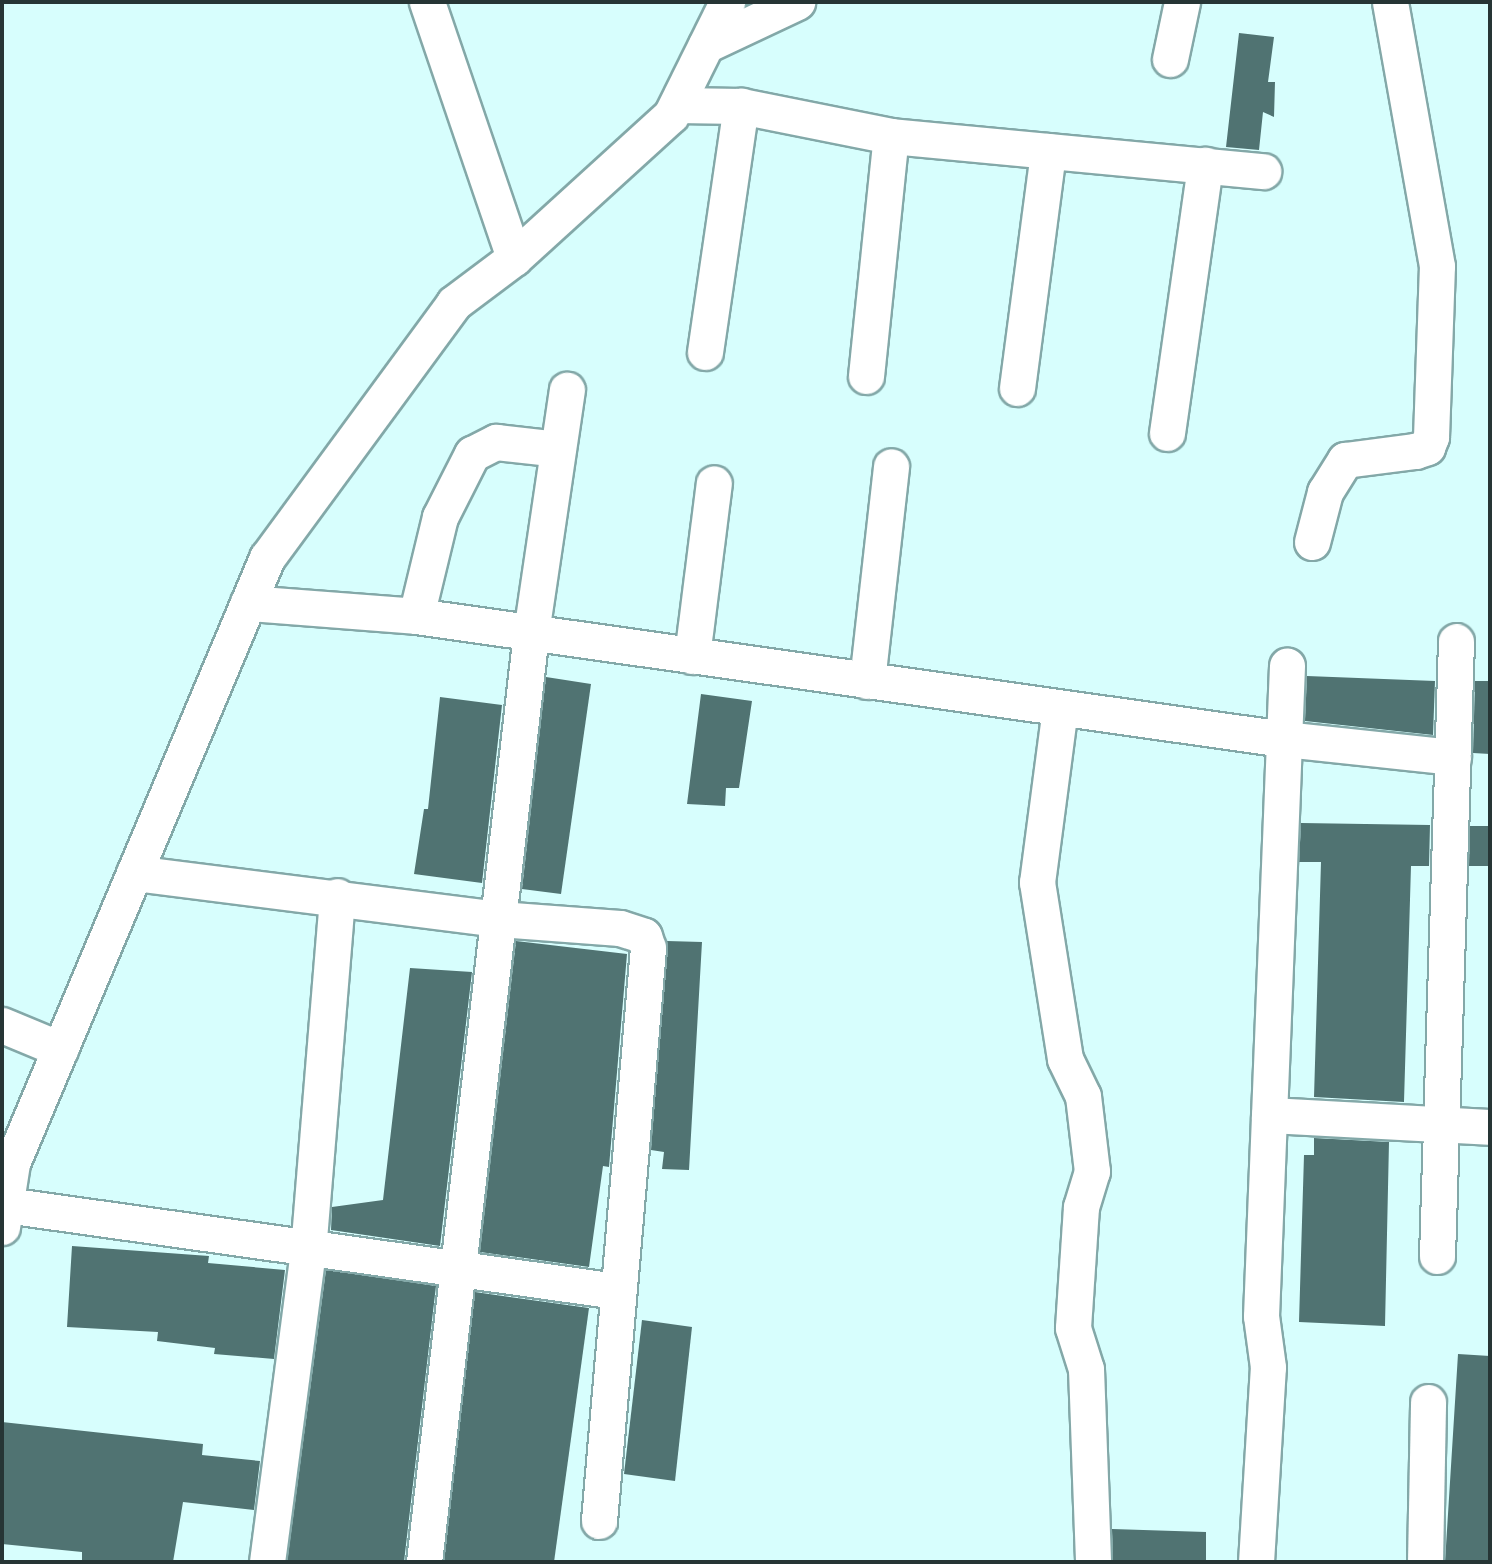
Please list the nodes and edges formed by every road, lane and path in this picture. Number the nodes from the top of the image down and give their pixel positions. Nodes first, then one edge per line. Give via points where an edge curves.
1 (427, 2) edge
2 (727, 2) edge
3 (797, 2) edge
4 (1182, 2) edge
5 (1390, 2) edge
6 (706, 45) junction
7 (1170, 59) dead end
8 (677, 105) junction
9 (741, 106) junction
10 (891, 136) junction
11 (1048, 151) junction
12 (1205, 165) junction
13 (1262, 171) dead end
14 (514, 258) junction
15 (705, 352) dead end
16 (866, 376) dead end
17 (1017, 388) dead end
18 (567, 390) dead end
19 (1167, 433) dead end
20 (558, 449) junction
21 (891, 466) dead end
22 (714, 483) dead end
23 (1312, 542) dead end
24 (248, 603) junction
25 (416, 617) junction
26 (531, 633) junction
27 (1456, 641) dead end
28 (692, 656) junction
29 (1287, 666) dead end
30 (867, 681) junction
31 (1060, 708) junction
32 (1284, 739) junction
33 (1453, 757) junction
34 (134, 873) junction
35 (337, 896) junction
36 (499, 919) junction
37 (2, 1025) edge
38 (60, 1049) junction
39 (1269, 1115) junction
40 (1443, 1126) junction
41 (1490, 1127) edge
42 (4, 1216) edge
43 (308, 1251) junction
44 (1437, 1256) dead end
45 (460, 1269) junction
46 (616, 1292) junction
47 (1428, 1402) dead end
48 (598, 1521) dead end
49 (267, 1562) edge
50 (424, 1562) edge
51 (1093, 1562) edge
52 (1256, 1562) edge
53 (1425, 1562) edge

1 - 14 street
2 - 6 street
3 - 6 street
4 - 7 street
5 - 23 street via 1437,266 1431,437 1427,447 1415,451 1345,460 1325,492
6 - 8 street
8 - 9 street
8 - 14 street
9 - 10 street
9 - 15 street
10 - 11 street
10 - 16 street
11 - 12 street
11 - 17 street
12 - 13 street
12 - 19 street
14 - 24 street via 454,303 267,558
18 - 20 street
20 - 25 street via 496,442 472,454 437,526
20 - 26 street
21 - 30 street
22 - 28 street
24 - 25 street
24 - 34 street
25 - 26 street
26 - 28 street
26 - 36 street
27 - 33 street
28 - 30 street
29 - 32 street
30 - 31 street
31 - 32 street
31 - 51 street via 1037,882 1065,1059 1083,1096 1091,1171 1081,1207 1073,1328 1086,1369
32 - 33 street
32 - 39 street
33 - 40 street
34 - 35 street
34 - 38 street
35 - 36 street
35 - 43 street
36 - 45 street
36 - 46 street via 620,928 644,936 649,948
37 - 38 street
38 - 42 street via 12,1163
39 - 40 street
39 - 52 street via 1261,1316 1268,1367
40 - 41 street
40 - 44 street
42 - 43 street
43 - 45 street
43 - 49 street
45 - 46 street
45 - 50 street
46 - 48 street
47 - 53 street

